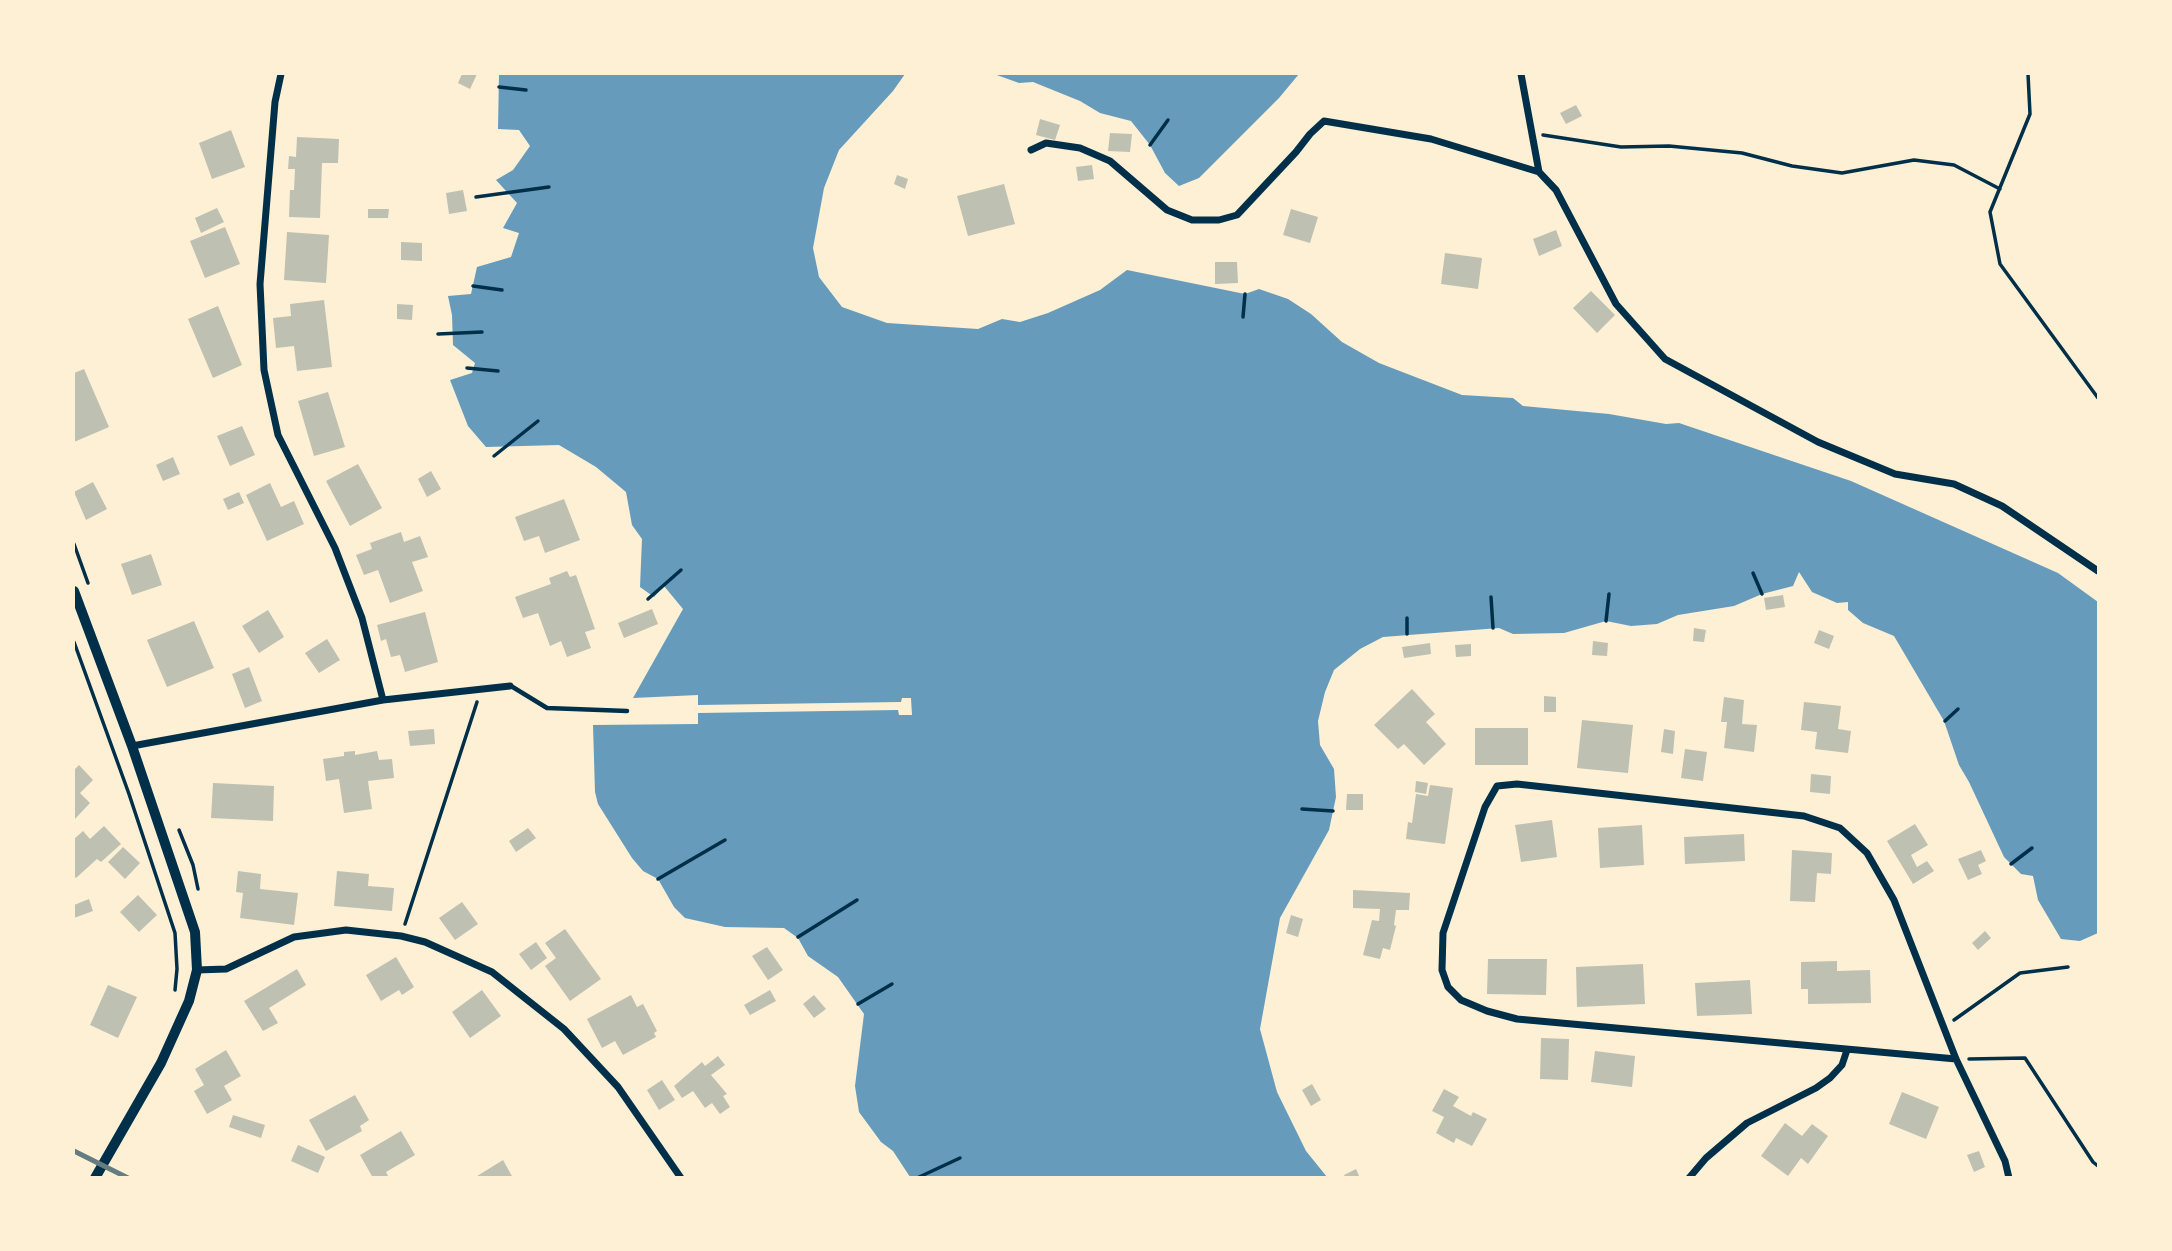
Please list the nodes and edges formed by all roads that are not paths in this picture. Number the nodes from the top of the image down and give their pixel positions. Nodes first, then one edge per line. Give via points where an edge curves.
1 (281, 74) edge
2 (1521, 74) edge
3 (1031, 150) dead end
4 (1539, 172) junction
5 (2098, 571) edge
6 (74, 592) edge
7 (510, 686) joint
8 (383, 700) junction
9 (627, 711) dead end
10 (132, 746) junction
11 (197, 971) junction
12 (1846, 1050) junction
13 (1956, 1059) junction
14 (95, 1178) edge
15 (681, 1178) edge
16 (1689, 1178) edge
17 (2009, 1178) edge

1 - 8 street via 260,285 264,370 278,435 335,548 362,618
2 - 4 street
3 - 4 street via 1046,143 1080,148 1110,161 1167,210 1192,220 1237,215 1324,121 1431,139
4 - 5 street via 1556,190 1616,303 1665,359 1818,442 1895,474 1954,485 2002,506
6 - 10 street
7 - 8 street
7 - 9 lane via 547,708
8 - 10 street
10 - 11 street via 195,932
11 - 14 street via 161,1063
11 - 15 street via 226,970 294,937 346,930 425,942 492,972 564,1029 618,1087
12 - 13 street
12 - 13 street via 1517,1019 1461,1000 1448,987 1442,970 1443,933 1485,807 1497,786 1517,784 1804,816 1840,828 1867,853 1894,900
12 - 16 street via 1842,1065 1830,1079 1747,1123
13 - 17 street

